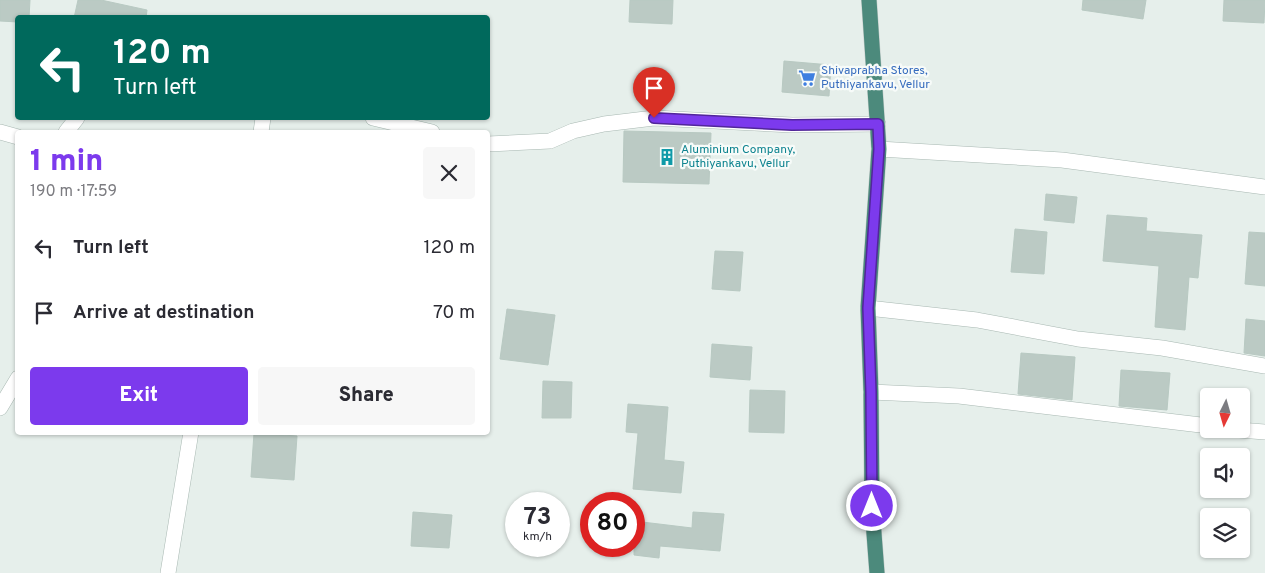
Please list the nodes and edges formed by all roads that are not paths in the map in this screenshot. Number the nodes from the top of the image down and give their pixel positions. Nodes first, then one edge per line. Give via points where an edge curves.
1 (869, 0) edge
2 (75, 120) edge
3 (381, 120) edge
4 (878, 124) junction
5 (68, 130) edge
6 (424, 130) edge
7 (0, 132) edge
8 (15, 136) edge
9 (490, 144) edge
10 (879, 149) junction
11 (1265, 187) edge
12 (868, 308) junction
13 (1265, 366) edge
14 (15, 383) edge
15 (871, 392) junction
16 (0, 408) edge
17 (1200, 425) edge
18 (1250, 431) edge
19 (1265, 432) edge
20 (191, 435) edge
21 (168, 573) edge
22 (877, 573) edge

1 - 4 highway
2 - 5 street
3 - 6 street
4 - 9 street via 792,125 654,118 604,124 573,131 550,141
4 - 10 highway
7 - 8 street
10 - 11 street via 1062,160
10 - 12 highway
12 - 13 street via 976,320 1078,339 1162,348
12 - 15 highway
14 - 16 street
15 - 17 street via 959,396
15 - 22 highway via 872,506
18 - 19 street
20 - 21 street

